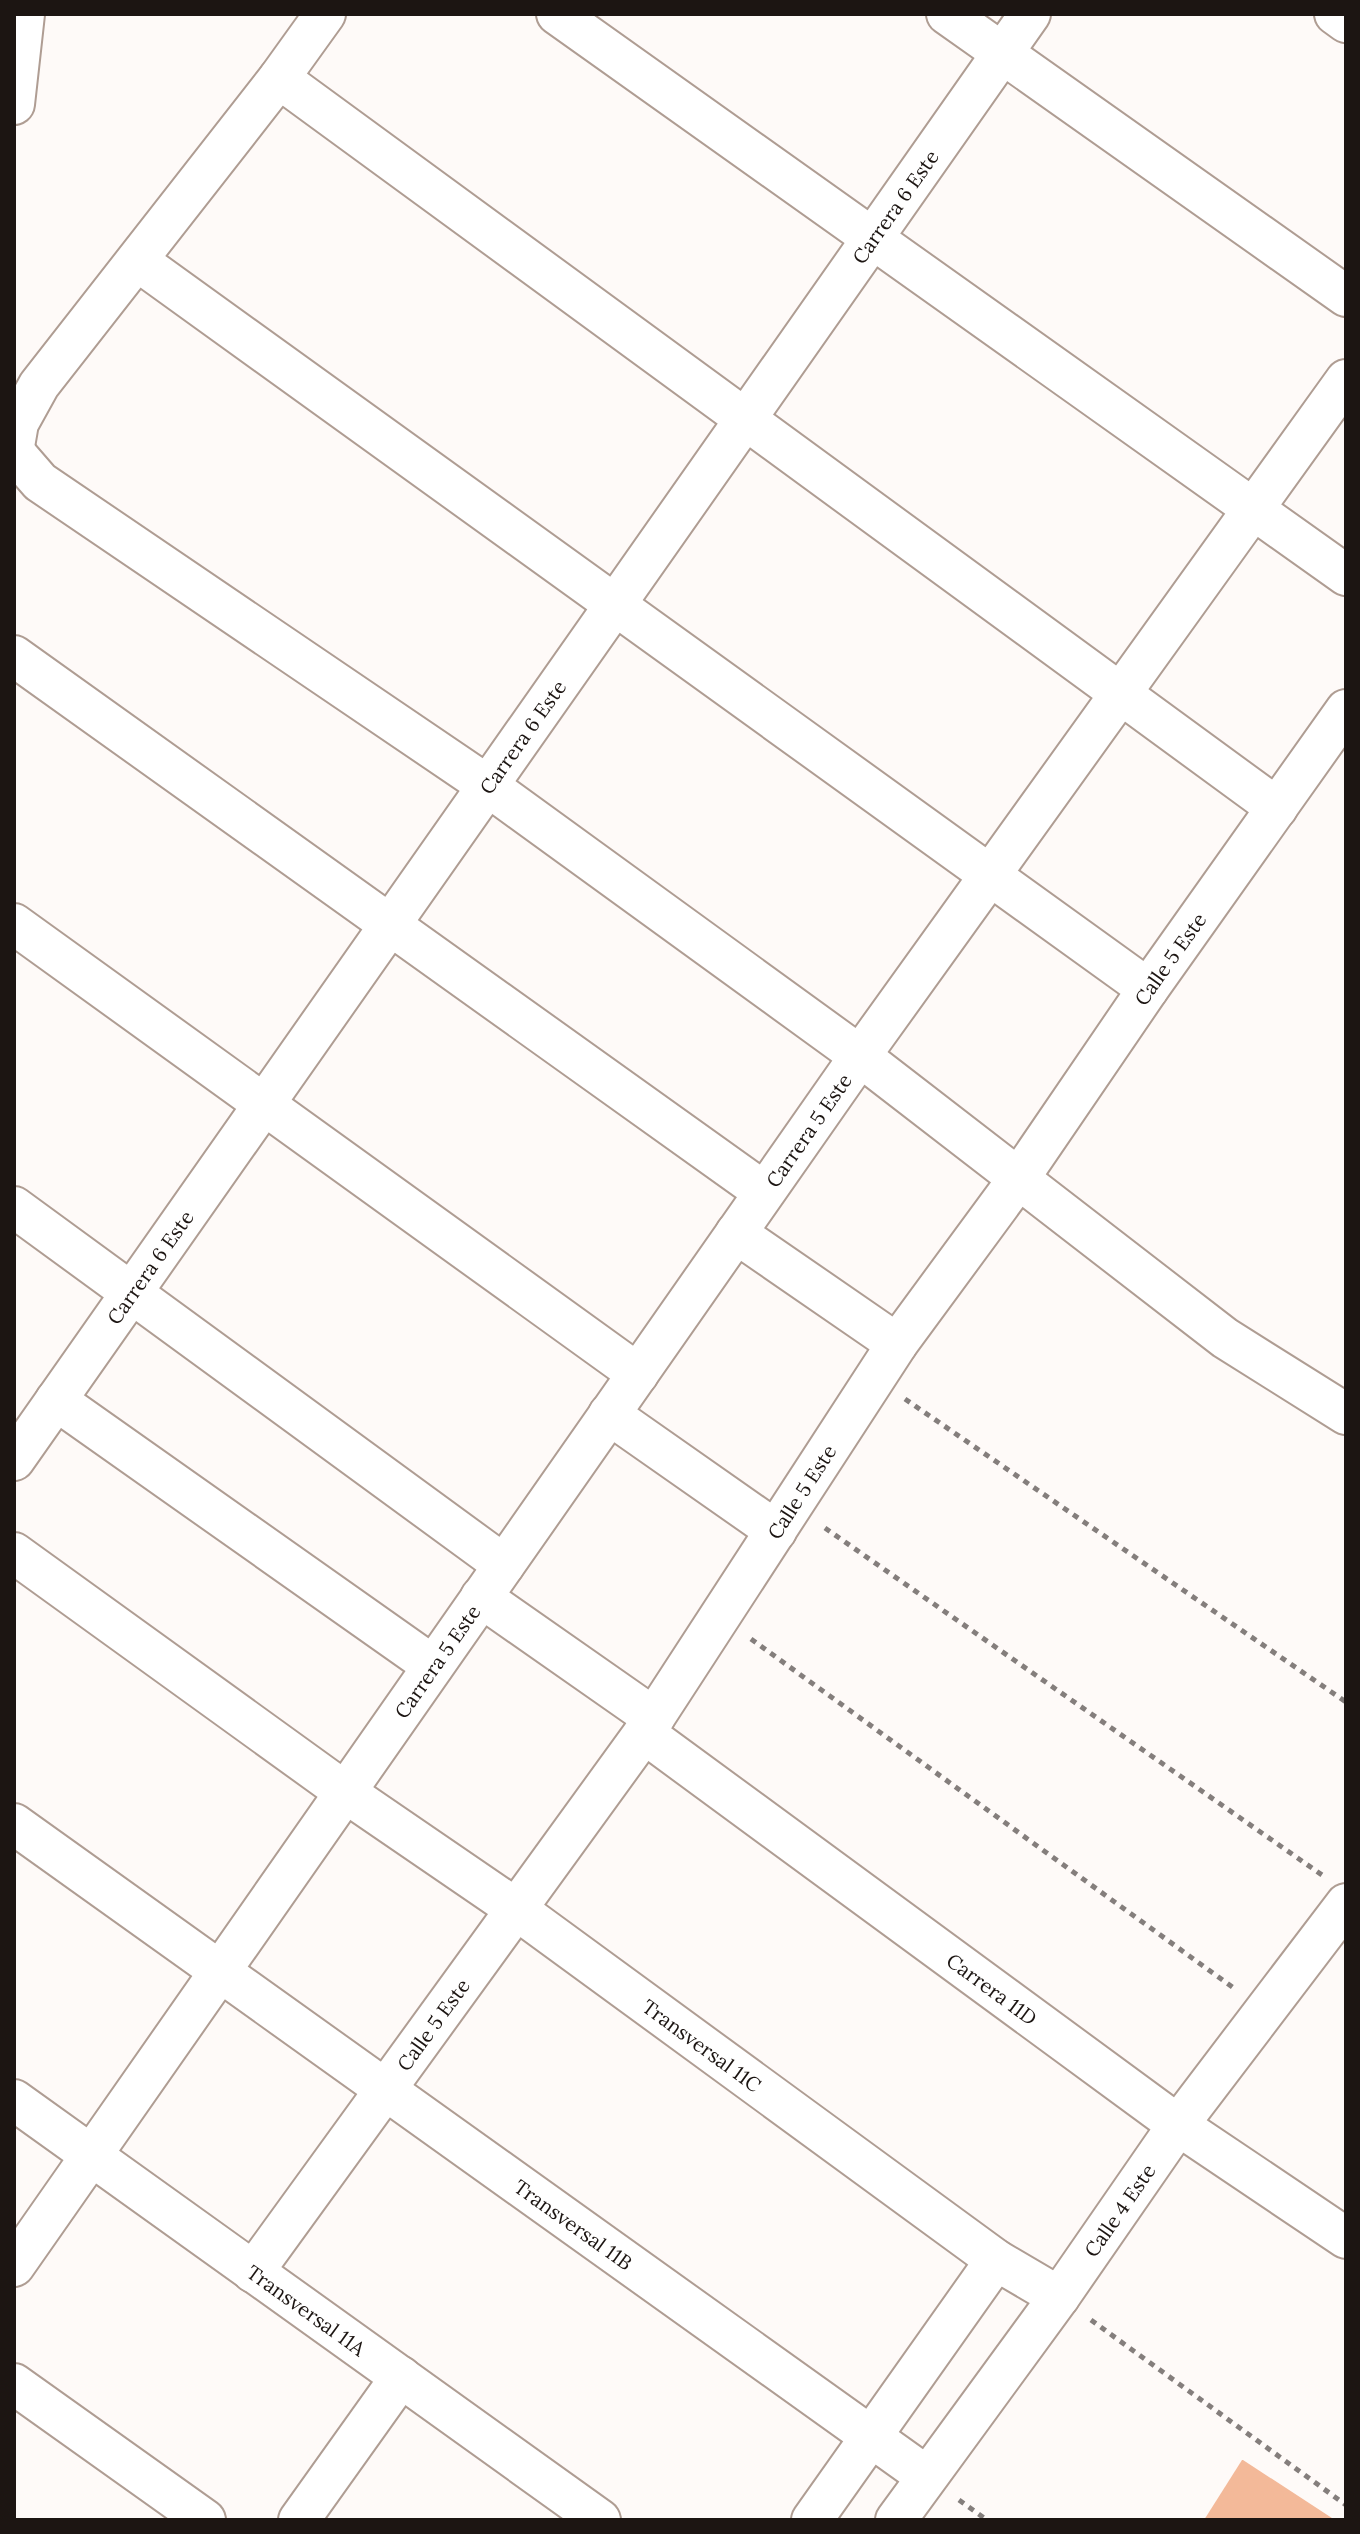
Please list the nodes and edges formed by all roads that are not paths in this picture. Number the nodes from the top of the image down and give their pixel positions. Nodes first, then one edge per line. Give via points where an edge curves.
1 (24, 14) edge
2 (325, 14) edge
3 (557, 14) edge
4 (947, 14) edge
5 (1030, 14) edge
6 (1335, 14) edge
7 (1346, 22) edge
8 (1002, 53) junction
9 (279, 78) junction
10 (14, 104) edge
11 (873, 239) junction
12 (138, 261) junction
13 (1346, 296) edge
14 (1346, 380) edge
15 (745, 420) junction
16 (19, 458) edge
17 (1253, 509) junction
18 (1346, 575) edge
19 (615, 604) junction
20 (14, 656) edge
21 (1120, 694) junction
22 (1346, 710) edge
23 (488, 786) junction
24 (1277, 808) junction
25 (990, 875) junction
26 (14, 924) edge
27 (391, 924) junction
28 (1148, 989) junction
29 (860, 1056) junction
30 (265, 1103) junction
31 (1019, 1178) junction
32 (764, 1192) junction
33 (14, 1207) edge
34 (736, 1233) junction
35 (131, 1293) junction
36 (897, 1344) junction
37 (638, 1374) junction
38 (56, 1400) junction
39 (609, 1414) junction
40 (1346, 1414) edge
41 (14, 1460) edge
42 (784, 1518) junction
43 (14, 1553) edge
44 (504, 1565) junction
45 (481, 1597) junction
46 (433, 1666) junction
47 (649, 1726) junction
48 (345, 1792) junction
49 (14, 1824) edge
50 (1340, 1893) edge
51 (516, 1909) junction
52 (1333, 1949) edge
53 (220, 1971) junction
54 (386, 2090) junction
55 (14, 2100) edge
56 (1178, 2125) junction
57 (91, 2155) junction
58 (1346, 2238) edge
59 (996, 2260) junction
60 (14, 2266) edge
61 (253, 2272) junction
62 (1059, 2297) junction
63 (401, 2377) junction
64 (14, 2384) edge
65 (871, 2437) junction
66 (926, 2476) junction
67 (205, 2520) edge
68 (299, 2520) edge
69 (600, 2520) edge
70 (812, 2520) edge
71 (896, 2520) edge

1 - 10 street
2 - 9 street
3 - 11 street
4 - 8 street
5 - 8 street, Carrera 6 Este
6 - 7 street
8 - 11 street, Carrera 6 Este
8 - 13 street
9 - 12 street
9 - 15 street
11 - 15 street, Carrera 6 Este
11 - 17 street
12 - 16 street via 39,385 18,423
12 - 19 street
14 - 17 street, Carrera 5 Este
15 - 19 street, Carrera 6 Este
15 - 21 street
16 - 23 street via 40,482
17 - 18 street
17 - 21 street, Carrera 5 Este
19 - 23 street, Carrera 6 Este
19 - 25 street
20 - 27 street
21 - 24 street
21 - 25 street, Carrera 5 Este
22 - 24 street, Calle 5 Este
23 - 27 street, Carrera 6 Este
23 - 29 street
24 - 28 street, Calle 5 Este
25 - 28 street
25 - 29 street, Carrera 5 Este
26 - 30 street
27 - 30 street, Carrera 6 Este
27 - 32 street
28 - 31 street, Calle 5 Este
29 - 31 street
29 - 32 street, Carrera 5 Este
30 - 35 street, Carrera 6 Este
30 - 37 street
31 - 36 street, Calle 5 Este
31 - 40 street via 1225,1338
32 - 34 street, Carrera 5 Este
33 - 35 street
34 - 36 street
34 - 37 street, Carrera 5 Este
35 - 38 street, Carrera 6 Este
35 - 44 street
36 - 42 street, Calle 5 Este
37 - 39 street, Carrera 5 Este
38 - 41 street, Carrera 6 Este
38 - 46 street
39 - 42 street
39 - 44 street, Carrera 5 Este
42 - 47 street, Calle 5 Este
43 - 48 street, Transversal 11C
44 - 45 street, Carrera 5 Este
45 - 46 street, Carrera 5 Este
45 - 47 street, Carrera 11D
46 - 48 street, Carrera 5 Este
47 - 51 street, Calle 5 Este
47 - 56 street, Carrera 11D
48 - 51 street, Transversal 11C
48 - 53 street, Carrera 5 Este
49 - 53 street, Transversal 11B
50 - 52 street, Calle 4 Este
51 - 54 street, Calle 5 Este
51 - 59 street, Transversal 11C
52 - 56 street, Calle 4 Este via 1265,2010
53 - 54 street, Transversal 11B
53 - 57 street, Carrera 5 Este
54 - 61 street, Calle 5 Este
54 - 65 street, Transversal 11B
55 - 57 street, Transversal 11A
56 - 58 street, Carrera 11D
56 - 62 street, Calle 4 Este
57 - 60 street, Carrera 5 Este
57 - 61 street, Transversal 11A
59 - 62 street, Transversal 11C
59 - 65 street
61 - 63 street, Transversal 11A
62 - 66 street, Calle 4 Este
63 - 68 street
63 - 69 street, Transversal 11A
64 - 67 street
65 - 66 street, Transversal 11B
65 - 70 street
66 - 71 street, Calle 4 Este

